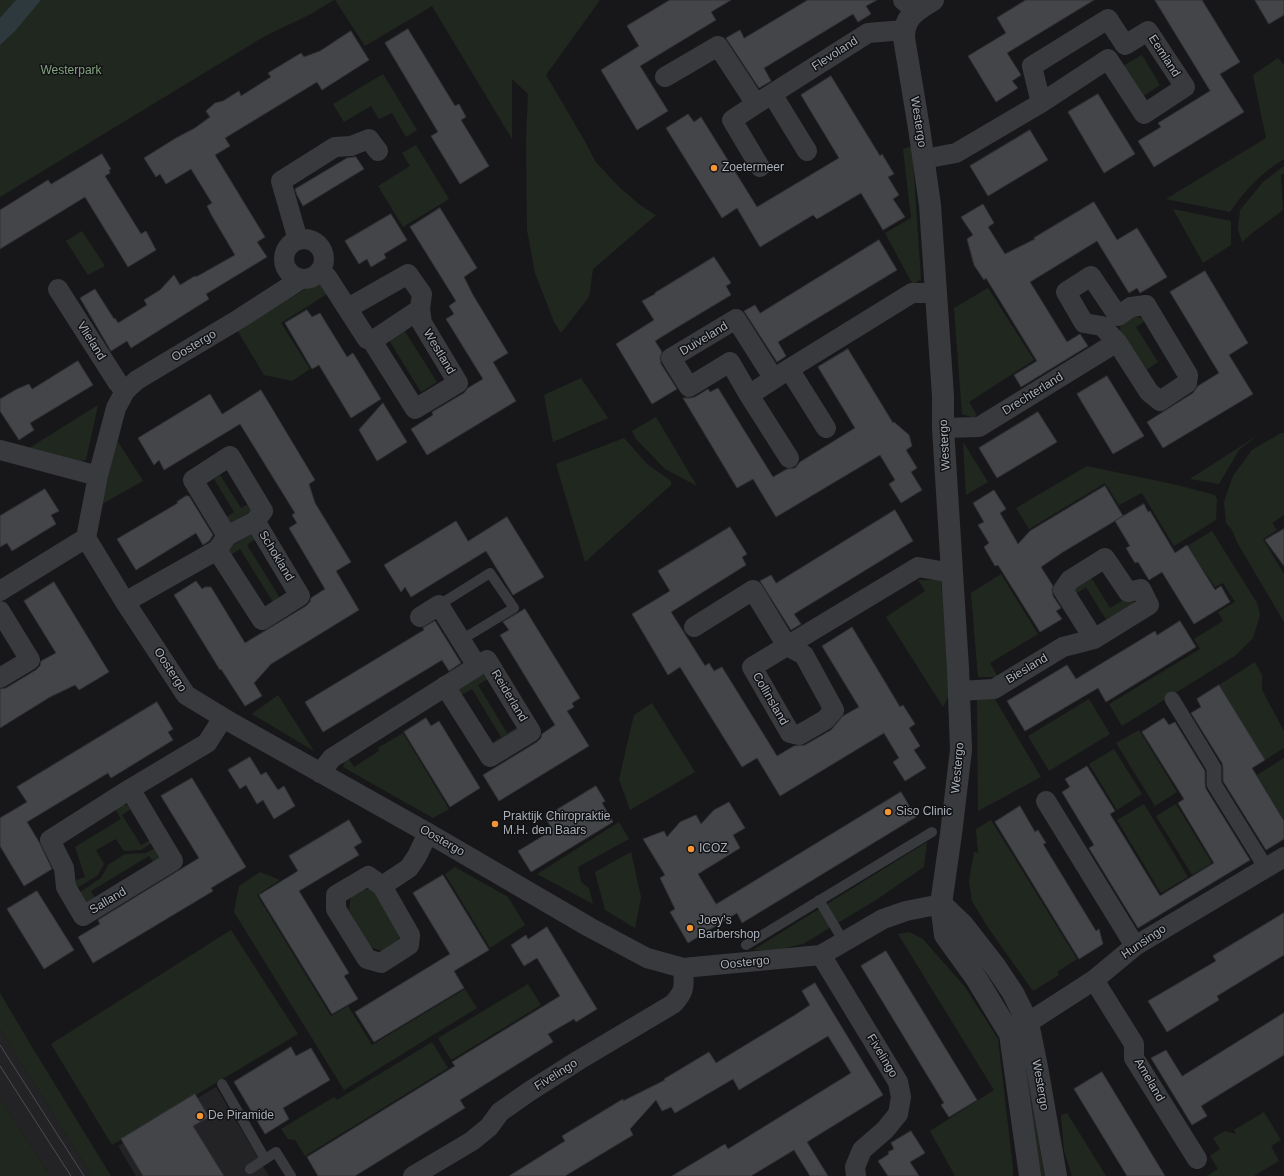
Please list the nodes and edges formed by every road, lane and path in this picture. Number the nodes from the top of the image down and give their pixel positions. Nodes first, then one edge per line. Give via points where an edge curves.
1 (917, 4) edge
2 (904, 30) junction
3 (1125, 46) junction
4 (1108, 59) junction
5 (665, 77) dead end
6 (764, 99) junction
7 (1041, 103) junction
8 (378, 150) dead end
9 (807, 151) dead end
10 (924, 159) junction
11 (760, 167) dead end
12 (298, 240) junction
13 (320, 271) junction
14 (300, 279) junction
15 (58, 289) dead end
16 (936, 293) junction
17 (348, 308) junction
18 (420, 309) junction
19 (372, 341) junction
20 (1117, 342) junction
21 (782, 374) junction
22 (125, 390) junction
23 (749, 395) junction
24 (826, 428) dead end
25 (944, 428) junction
26 (0, 450) edge
27 (789, 458) dead end
28 (98, 476) junction
29 (255, 521) junction
30 (86, 538) junction
31 (222, 543) junction
32 (952, 573) junction
33 (0, 591) edge
34 (125, 602) junction
35 (439, 605) junction
36 (0, 611) edge
37 (420, 617) dead end
38 (694, 627) dead end
39 (1094, 639) dead end
40 (461, 640) junction
41 (787, 646) junction
42 (477, 666) junction
43 (0, 678) edge
44 (445, 686) junction
45 (959, 690) junction
46 (1172, 699) dead end
47 (223, 718) junction
48 (320, 773) junction
49 (130, 789) junction
50 (1046, 801) dead end
51 (932, 832) dead end
52 (428, 833) junction
53 (1284, 857) edge
54 (1266, 868) junction
55 (382, 886) dead end
56 (819, 900) junction
57 (941, 904) junction
58 (844, 942) junction
59 (746, 945) dead end
60 (1135, 946) junction
61 (821, 955) junction
62 (682, 968) junction
63 (1094, 980) junction
64 (1019, 1028) junction
65 (222, 1084) dead end
66 (265, 1159) junction
67 (1197, 1159) dead end
68 (250, 1169) dead end
69 (292, 1176) edge
70 (413, 1176) edge
71 (856, 1176) edge
72 (1030, 1176) edge
73 (1056, 1176) edge

1 - 2 street
2 - 6 street, Flevoland via 868,33
2 - 10 street, Westergo
3 - 4 street, Eemland
3 - 4 street, Eemland via 1148,31 1185,87 1144,114
3 - 7 street via 1108,19 1032,66
4 - 7 street, Eemland
5 - 6 street via 718,46
6 - 9 street
6 - 11 street, Flevoland via 732,120
7 - 10 street, Eemland via 956,153
8 - 12 street via 369,139 351,146 335,147 281,181
10 - 16 street, Westergo
12 - 13 street via 310,240 320,248 324,259
12 - 14 street via 288,248 284,259 288,272
13 - 14 street via 316,276
13 - 17 street, Westland
14 - 22 street, Oostergo via 137,380
15 - 22 street, Vlieland
16 - 21 street via 912,293
16 - 25 street, Westergo
17 - 18 street, Westland via 408,274 422,294
17 - 19 street, Westland via 367,339
18 - 19 street
18 - 19 street, Westland via 422,323 458,383 415,409
20 - 20 street via 1149,392 1160,401 1187,383 1188,375 1146,305 1131,307 1110,321
20 - 25 street, Drechterland via 979,427
21 - 23 street
21 - 23 street, Duiveland via 736,319 671,358 689,387 730,362
21 - 24 street
22 - 28 street, Oostergo via 116,408
23 - 27 street, Duiveland
25 - 32 street, Westergo
26 - 28 street
28 - 30 street, Oostergo
29 - 31 street
29 - 31 street, Schokland via 263,510 230,456 192,480
29 - 31 street, Schokland via 300,596 262,620
30 - 33 street
30 - 34 street, Oostergo
31 - 34 street
32 - 41 street, Collinsland via 918,567
32 - 45 street, Westergo
34 - 47 street, Oostergo via 186,695
35 - 37 street
35 - 40 street, Reiderland
35 - 40 lane via 490,574 514,608
36 - 43 street via 30,660
38 - 41 street, Collinsland via 752,590
39 - 45 street, Biesland via 1064,647 994,689
40 - 42 street, Reiderland
41 - 41 street, Collinsland via 752,667 790,733 799,735 825,720 834,710 804,655
42 - 44 street, Reiderland
42 - 44 street, Reiderland via 487,660 531,732 490,757
44 - 48 street, Reiderland via 332,758
45 - 57 street, Westergo via 961,750
46 - 54 street via 1214,768 1214,784
47 - 48 street, Oostergo
47 - 49 street, Salland via 207,743
48 - 52 street, Oostergo
49 - 49 street, Salland via 174,861 83,916 66,886 64,868 50,840
50 - 60 street
51 - 56 lane
52 - 55 street via 418,856 409,868
52 - 62 street, Oostergo via 630,949 647,958
53 - 54 street, Hunsingo
54 - 60 street, Hunsingo
56 - 58 lane
56 - 59 lane
57 - 58 street, Oostergo via 883,919
57 - 64 street, Westergo via 944,935 976,978
58 - 61 street, Oostergo
60 - 63 street, Hunsingo
61 - 62 street, Oostergo
61 - 71 street, Fivelingo via 898,1082 902,1097 898,1114 885,1130 862,1150 855,1166
62 - 70 street, Fivelingo via 684,987 673,1004 530,1091 500,1112 489,1127 472,1141
63 - 64 street, Hunsingo
63 - 67 street, Ameland via 1134,1044 1134,1058
64 - 72 street, Westergo
64 - 73 street, Westergo via 1037,1067
65 - 66 lane
66 - 68 lane
66 - 69 lane via 276,1152

